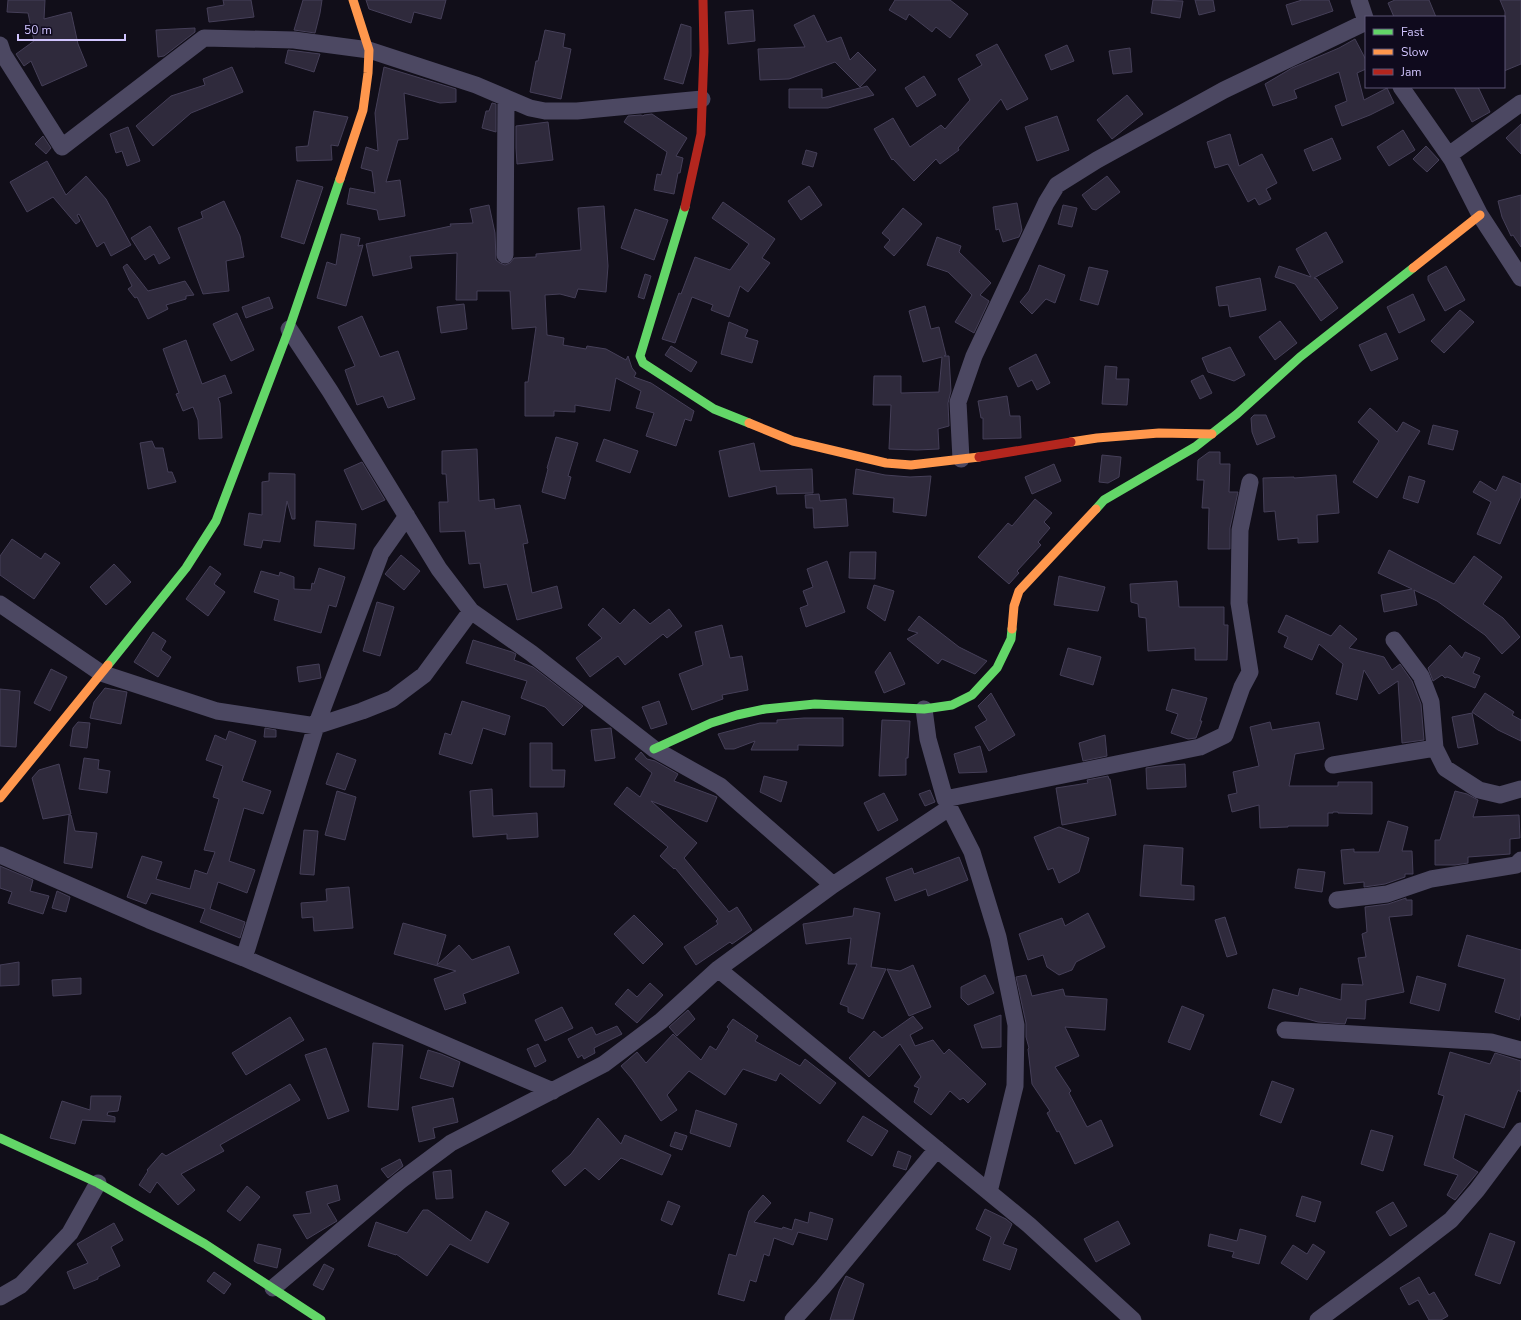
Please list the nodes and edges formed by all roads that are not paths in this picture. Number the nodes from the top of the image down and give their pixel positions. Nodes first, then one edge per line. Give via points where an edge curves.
1 (353, 0) edge
2 (703, 0) edge
3 (1359, 0) edge
4 (1365, 19) edge
5 (1365, 22) edge
6 (369, 50) junction
7 (1, 53) edge
8 (1402, 88) edge
9 (506, 98) junction
10 (702, 99) junction
11 (1521, 103) edge
12 (1449, 155) junction
13 (1480, 215) junction
14 (505, 255) dead end
15 (1521, 278) edge
16 (289, 329) junction
17 (1212, 434) junction
18 (961, 459) junction
19 (1250, 482) dead end
20 (407, 516) junction
21 (0, 604) edge
22 (471, 611) junction
23 (1394, 640) dead end
24 (101, 673) junction
25 (924, 709) junction
26 (316, 726) junction
27 (1435, 748) junction
28 (654, 749) junction
29 (1333, 765) dead end
30 (6, 781) edge
31 (1521, 790) edge
32 (0, 798) edge
33 (947, 804) junction
34 (0, 855) edge
35 (1521, 860) edge
36 (833, 885) junction
37 (1337, 900) dead end
38 (244, 958) junction
39 (718, 969) junction
40 (1285, 1030) dead end
41 (1521, 1050) edge
42 (553, 1091) junction
43 (1521, 1131) edge
44 (0, 1138) edge
45 (937, 1149) junction
46 (98, 1183) junction
47 (988, 1192) junction
48 (273, 1288) junction
49 (0, 1297) edge
50 (1319, 1319) edge
51 (321, 1320) edge
52 (793, 1320) edge
53 (1133, 1320) edge

1 - 6 street
2 - 10 street
3 - 4 street
5 - 18 street via 1224,90 1057,185 1046,203 974,356 958,402
6 - 7 street via 294,40 204,38 62,147
6 - 9 street via 476,85
6 - 16 street via 363,110
8 - 12 street
9 - 10 street via 545,112
9 - 14 street
10 - 18 street via 701,134 683,219 647,330 640,356 643,363 714,409 793,441 886,463 911,465
11 - 12 street
12 - 13 street
13 - 15 street
13 - 17 street via 1300,357
16 - 20 street
16 - 24 street via 216,521 186,568
17 - 18 street via 1159,433 1098,438
17 - 25 street via 1195,447 1104,500 1019,591 1014,606 1011,639 997,668 972,695 952,705
19 - 33 street via 1240,530 1239,603 1250,672 1225,735 1200,747
20 - 22 street via 439,569
20 - 26 street via 381,553
21 - 24 street
22 - 26 street via 424,675 392,699
22 - 28 street via 531,653
23 - 27 street via 1421,676 1431,702
24 - 26 street via 217,711
24 - 30 street
25 - 28 street via 815,704 765,710 711,723
25 - 33 street via 928,739
26 - 38 street
27 - 29 street
27 - 31 street via 1445,768 1479,790 1500,795
28 - 36 street via 720,786
30 - 32 street
33 - 36 street
33 - 47 street via 972,852 998,937 1016,1025 1015,1086
34 - 38 street
35 - 37 street via 1516,865 1431,879 1387,894
36 - 39 street
38 - 42 street
39 - 42 street via 661,1021 604,1064
39 - 45 street
40 - 41 street via 1491,1042
42 - 48 street via 451,1143 400,1181
43 - 50 street via 1451,1220
44 - 46 street
45 - 47 street
45 - 52 street
46 - 48 street via 205,1244
46 - 49 street via 70,1233 21,1285
47 - 53 street via 1029,1224
48 - 51 street

